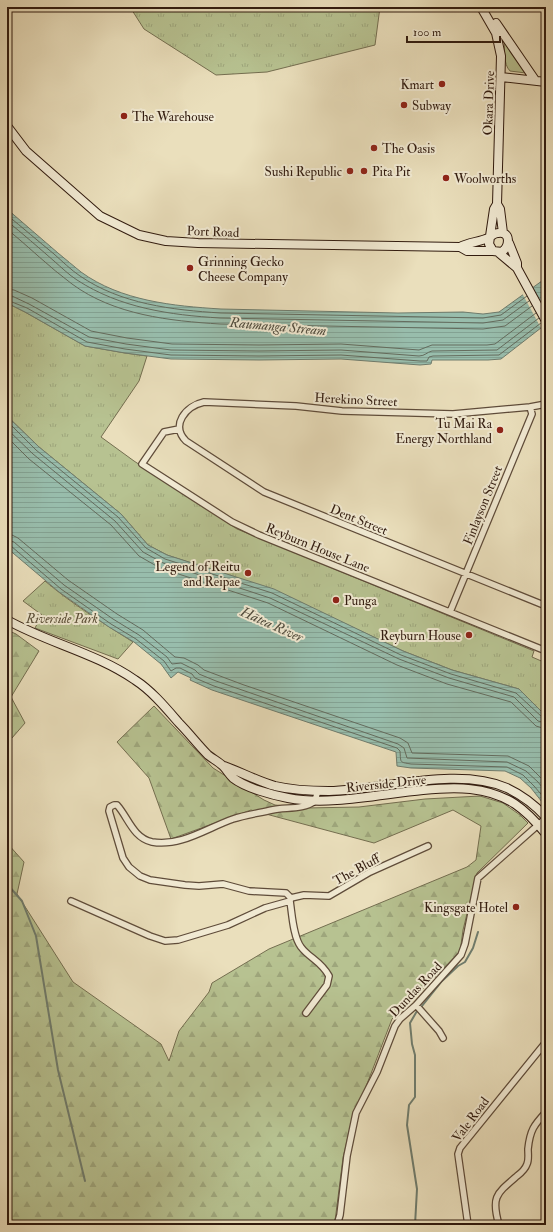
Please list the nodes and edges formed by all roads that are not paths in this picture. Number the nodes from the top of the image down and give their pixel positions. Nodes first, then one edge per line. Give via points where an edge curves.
1 (482, 7) edge
2 (489, 18) junction
3 (501, 77) junction
4 (535, 80) junction
5 (546, 82) edge
6 (7, 126) edge
7 (497, 204) junction
8 (504, 233) junction
9 (490, 237) junction
10 (509, 243) junction
11 (460, 247) junction
12 (496, 252) junction
13 (517, 268) junction
14 (546, 321) edge
15 (546, 404) edge
16 (530, 407) junction
17 (179, 429) junction
18 (466, 573) junction
19 (546, 606) edge
20 (450, 612) junction
21 (7, 620) edge
22 (546, 652) edge
23 (223, 766) junction
24 (318, 790) junction
25 (315, 801) junction
26 (546, 818) edge
27 (538, 824) junction
28 (546, 834) edge
29 (428, 846) dead end
30 (291, 900) junction
31 (71, 901) dead end
32 (416, 1005) junction
33 (306, 1013) dead end
34 (443, 1038) dead end
35 (546, 1042) edge
36 (546, 1112) edge
37 (337, 1225) edge
38 (468, 1225) edge
39 (499, 1225) edge

1 - 2 main road, Okara Drive
2 - 3 main road, Okara Drive via 499,40
2 - 4 main road
3 - 4 main road
3 - 7 main road, Okara Drive
4 - 5 main road
6 - 11 main road, Port Road via 26,151 100,216 139,235 166,241 198,243
7 - 8 main road, Okara Drive
7 - 9 main road, Okara Drive via 494,208
8 - 9 main road
8 - 10 main road
9 - 11 main road, Port Road
9 - 12 main road via 489,244
10 - 12 main road via 504,250
10 - 13 main road
11 - 12 main road, Port Road via 467,251
12 - 13 main road
13 - 14 main road
15 - 16 street, Herekino Street
16 - 17 street, Herekino Street via 453,414 338,411 296,406 210,402 198,403 188,409 181,419
16 - 18 street, Finlayson Street via 532,414
17 - 18 street, Dent Street via 186,441 264,492
17 - 20 street, Reyburn House Lane via 164,432 142,464 242,528
18 - 19 street, Dent Street
18 - 20 street, Finlayson Street
20 - 22 street, Reyburn House Lane
21 - 23 main road, Riverside Drive via 34,634 103,661 137,681 162,703 208,754
23 - 24 main road, Riverside Drive via 275,786
23 - 25 main road, Riverside Drive via 234,778 256,790 289,799
24 - 25 street
24 - 26 main road, Riverside Drive via 344,790 441,780 474,780 500,785 518,793
25 - 27 main road, Riverside Drive via 442,789 473,789 497,795 514,803
25 - 30 street via 303,807 278,809 233,819 182,840 160,842 142,838 117,805 110,807 109,811 123,858 140,876 185,885 223,884 249,891 286,893
26 - 27 street, Dundas Road
27 - 28 main road, Riverside Drive
27 - 32 street, Dundas Road via 478,878 461,955
29 - 30 street, The Bluff via 370,872 329,896 304,895
30 - 31 street, The Bluff via 265,908 228,925 178,940 165,941
30 - 33 street via 297,938 301,947 324,967 329,976 327,985
32 - 34 street
32 - 37 street, Dundas Road via 395,1026 356,1113
35 - 38 street, Vale Road via 460,1148 458,1154
36 - 39 street via 531,1130 524,1170 503,1188 494,1202

